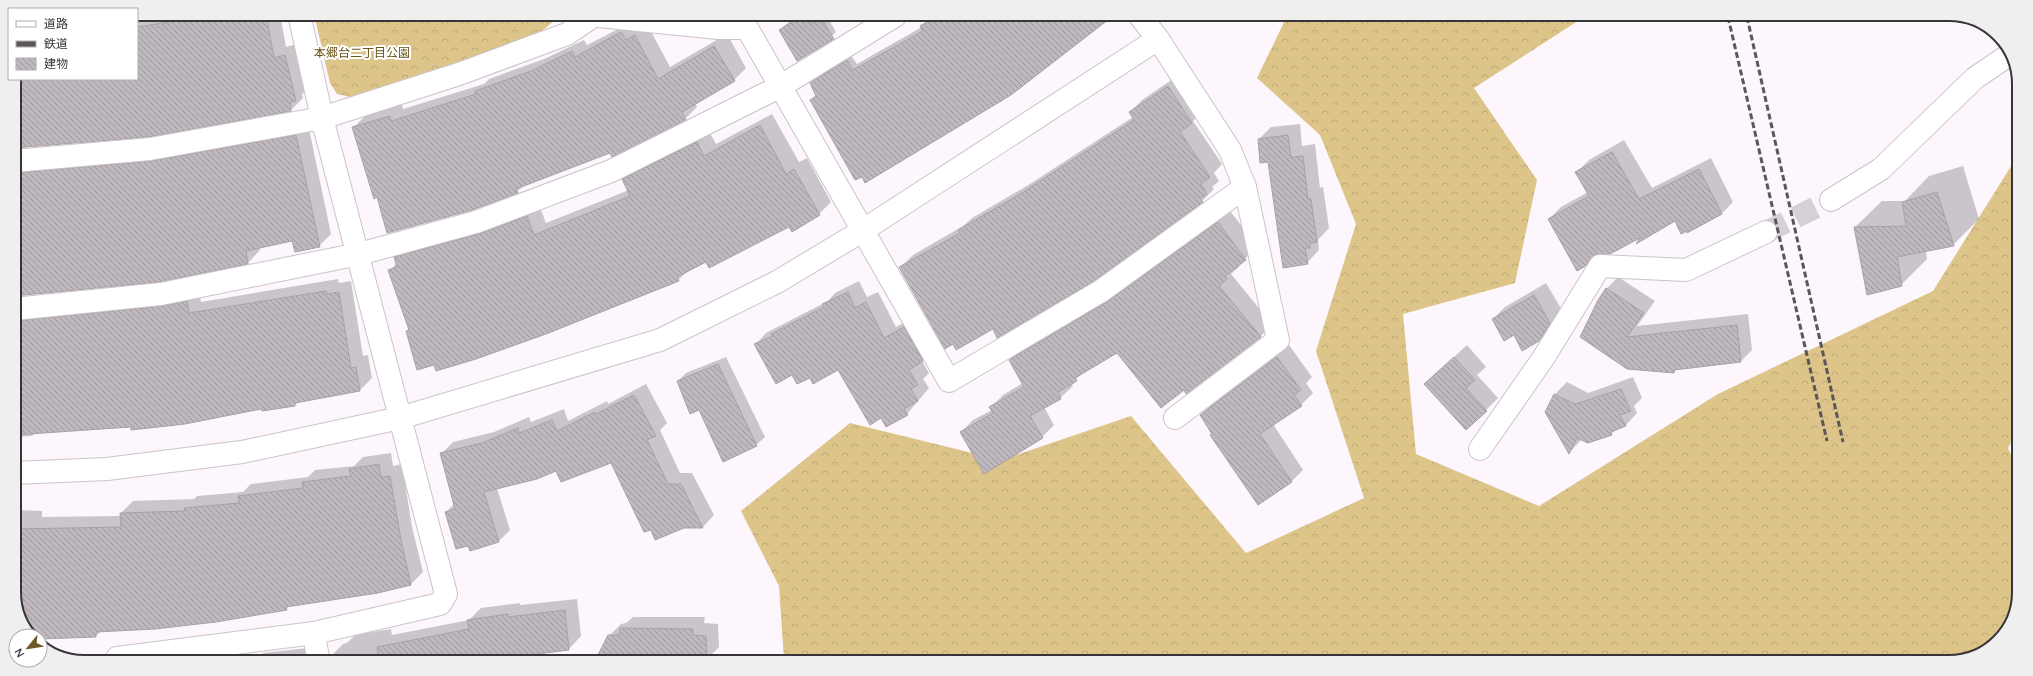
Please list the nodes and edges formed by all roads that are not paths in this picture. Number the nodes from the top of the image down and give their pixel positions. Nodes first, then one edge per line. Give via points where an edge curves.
1 (301, 21) edge
2 (584, 21) edge
3 (644, 21) edge
4 (887, 21) edge
5 (1144, 21) edge
6 (1158, 39) junction
7 (2005, 56) edge
8 (781, 86) junction
9 (322, 118) junction
10 (21, 160) edge
11 (1245, 188) junction
12 (1831, 200) tunnel mouth
13 (862, 231) junction
14 (1766, 232) tunnel mouth
15 (358, 254) junction
16 (21, 308) edge
17 (400, 418) junction
18 (1175, 418) dead end
19 (1480, 449) dead end
20 (21, 473) edge
21 (314, 634) junction
22 (142, 655) edge
23 (317, 655) edge

1 - 9 street
2 - 9 street via 567,34 474,69
3 - 8 street via 747,28
4 - 8 street
5 - 6 street
6 - 11 street via 1230,150
6 - 13 street
7 - 12 street via 1975,78 1881,169
8 - 13 street
8 - 15 street via 611,171 476,222
9 - 10 street via 150,149
9 - 15 street
11 - 13 street via 1101,291 949,381
11 - 18 street via 1278,340
13 - 17 street via 776,282 660,340
14 - 19 street via 1686,270 1600,266 1544,357
15 - 16 street via 161,294
15 - 17 street
17 - 20 street via 242,452 107,469
17 - 21 street via 446,594 440,604
21 - 22 street
21 - 23 street

